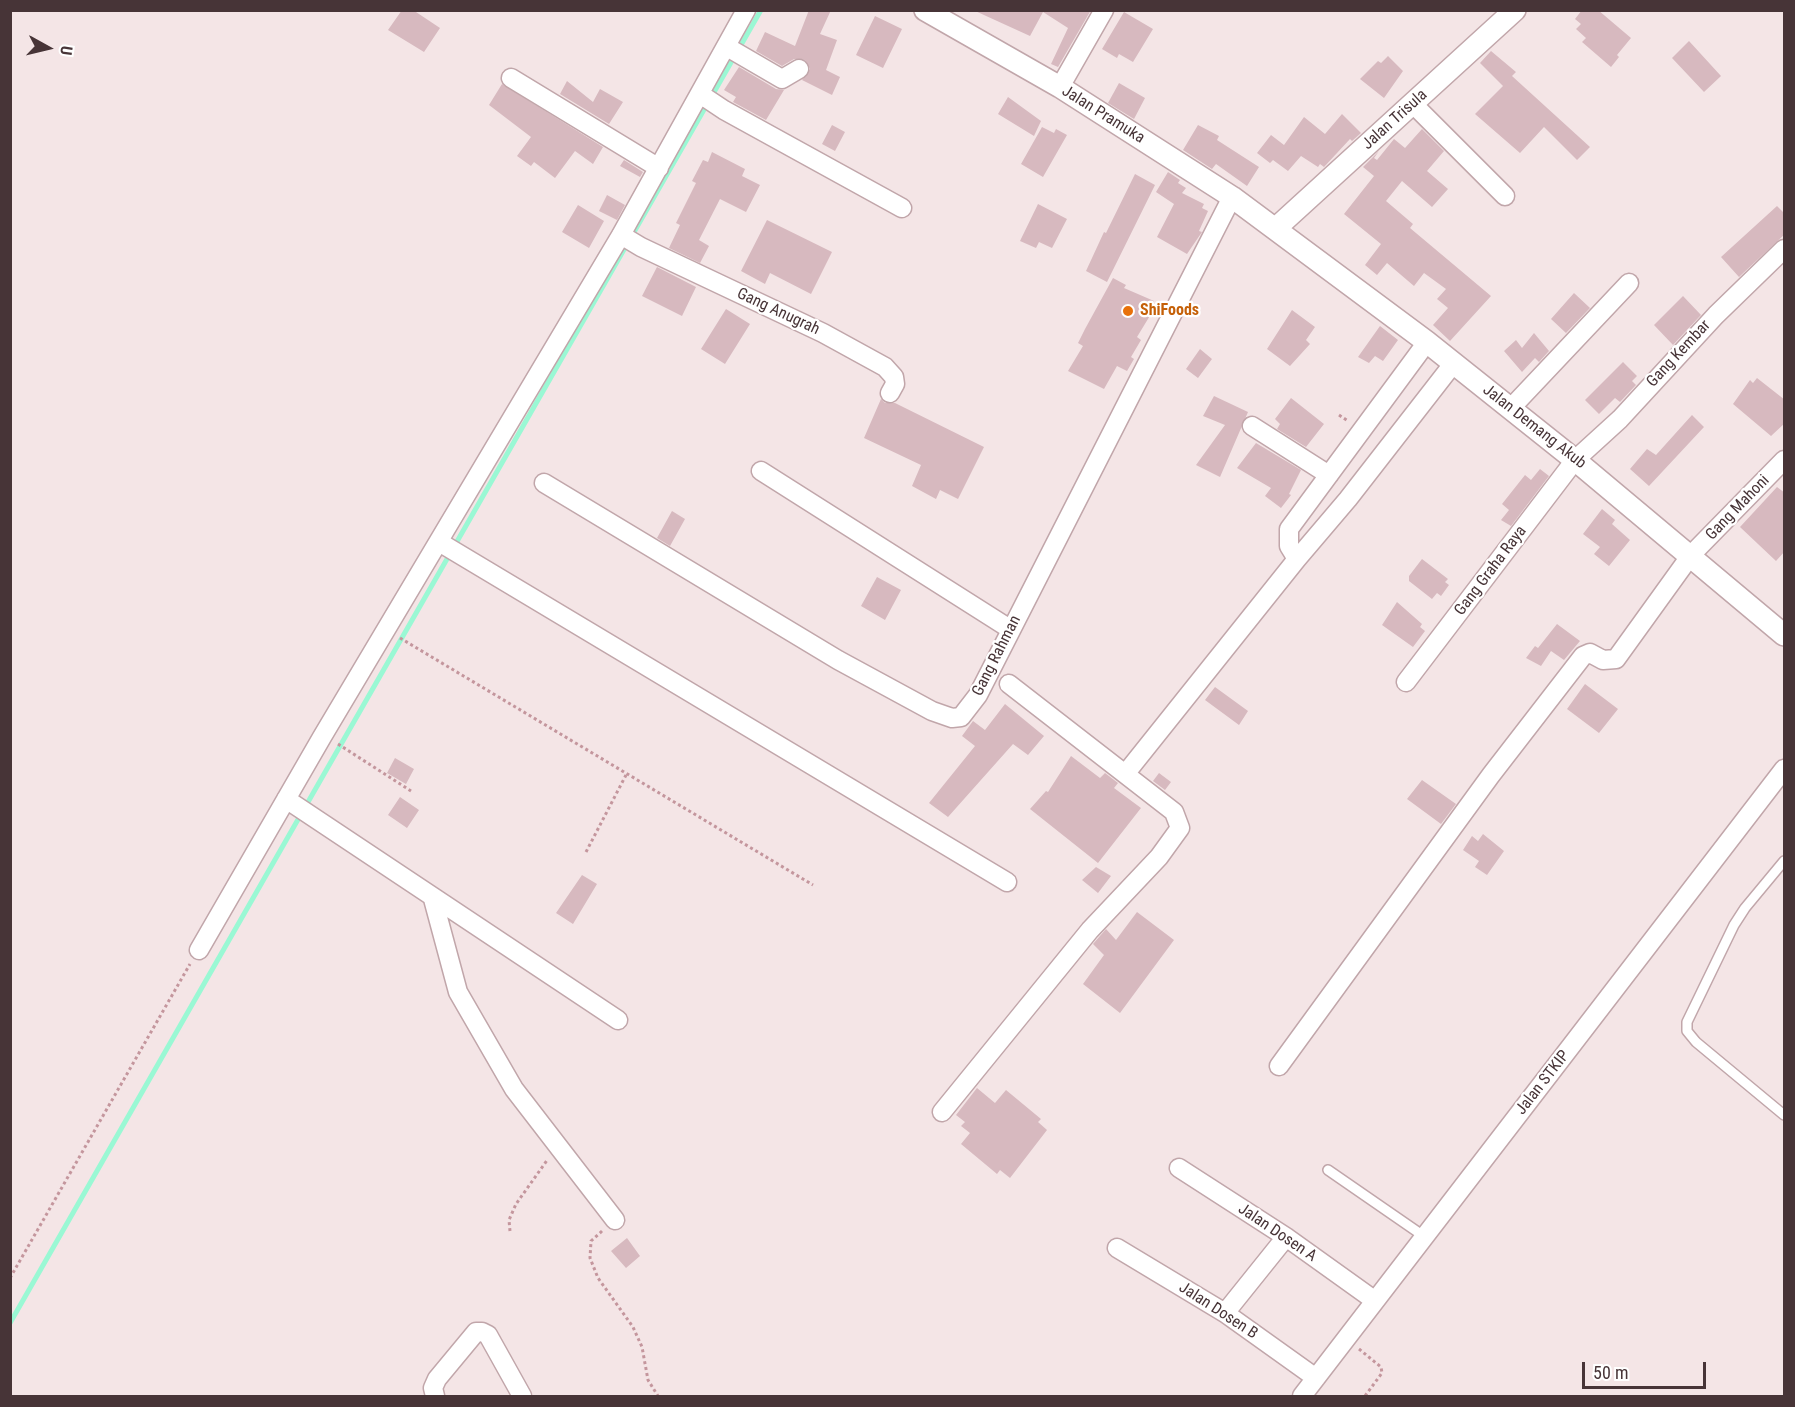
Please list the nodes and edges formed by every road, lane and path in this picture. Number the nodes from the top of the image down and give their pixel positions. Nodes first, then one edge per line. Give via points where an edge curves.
1 (746, 10) edge
2 (925, 10) edge
3 (1104, 10) edge
4 (1515, 10) edge
5 (736, 53) junction
6 (799, 69) dead end
7 (511, 78) dead end
8 (1060, 87) junction
9 (711, 102) junction
10 (1413, 104) junction
11 (659, 168) junction
12 (1232, 196) junction
13 (1505, 196) dead end
14 (902, 208) dead end
15 (1275, 229) junction
16 (623, 236) junction
17 (1785, 249) edge
18 (1629, 283) dead end
19 (1427, 342) junction
20 (1453, 364) junction
21 (890, 393) dead end
22 (1510, 409) junction
23 (1252, 426) dead end
24 (1575, 460) junction
25 (1785, 460) edge
26 (761, 471) dead end
27 (1329, 475) junction
28 (544, 483) dead end
29 (440, 542) junction
30 (1691, 555) junction
31 (1297, 559) junction
32 (1010, 629) junction
33 (1785, 635) edge
34 (400, 637) dead end
35 (1406, 682) dead end
36 (1009, 684) dead end
37 (333, 742) dead end
38 (1785, 769) edge
39 (1126, 773) junction
40 (626, 775) junction
41 (411, 791) dead end
42 (286, 799) junction
43 (586, 852) dead end
44 (1785, 861) edge
45 (1007, 882) dead end
46 (813, 885) dead end
47 (433, 899) junction
48 (198, 950) joint
49 (618, 1020) dead end
50 (1279, 1066) dead end
51 (942, 1112) dead end
52 (1785, 1115) edge
53 (557, 1146) junction
54 (1179, 1168) dead end
55 (1329, 1170) dead end
56 (615, 1220) joint
57 (510, 1231) dead end
58 (1286, 1237) junction
59 (1425, 1237) junction
60 (1117, 1248) dead end
61 (10, 1278) edge
62 (1374, 1300) junction
63 (1225, 1313) junction
64 (1360, 1350) dead end
65 (1316, 1378) junction
66 (435, 1396) edge
67 (522, 1396) edge
68 (658, 1396) edge
69 (1302, 1396) edge
70 (1365, 1396) edge

1 - 5 street
2 - 8 street, Jalan Pramuka
3 - 8 street
4 - 10 street, Jalan Trisula
5 - 6 street via 782,79
5 - 9 street
7 - 11 street
8 - 12 street, Jalan Pramuka
9 - 11 street
9 - 14 street
10 - 13 street
10 - 15 street, Jalan Trisula
11 - 16 street
12 - 15 street, Jalan Pramuka
12 - 32 street, Gang Rahman
15 - 19 street, Jalan Demang Akub
16 - 21 street, Gang Anugrah via 885,367 894,377
16 - 29 street
17 - 24 street, Gang Kembar
18 - 22 street
19 - 20 street, Jalan Demang Akub
19 - 27 street
20 - 22 street, Jalan Demang Akub
20 - 31 street
22 - 24 street, Jalan Demang Akub
23 - 27 street
24 - 30 street, Jalan Demang Akub
24 - 35 street, Gang Graha Raya
25 - 30 street, Gang Mahoni
26 - 32 street
27 - 31 street via 1289,529 1289,546
28 - 32 street, Gang Rahman via 838,660 944,716 961,717 968,710
29 - 42 street
29 - 45 street
30 - 33 street, Jalan Demang Akub
30 - 50 street, Gang Mahoni via 1616,659 1609,661 1590,653 1583,656 1491,775
31 - 39 street
34 - 40 path
36 - 39 street
37 - 41 path
38 - 59 street, Jalan STKIP
39 - 51 street via 1174,812 1180,822 1177,834 1090,930
40 - 43 path
40 - 46 path
42 - 47 street
42 - 48 street
44 - 52 lane via 1734,925 1687,1022 1687,1031 1696,1042
47 - 49 street
47 - 53 street via 458,992 514,1089
48 - 61 path
53 - 56 street
53 - 57 path via 516,1204 509,1220
54 - 58 street, Jalan Dosen A
55 - 59 lane
56 - 68 path via 591,1241 590,1258 598,1278 633,1327 642,1347 648,1380
58 - 62 street, Jalan Dosen A
58 - 63 street
59 - 62 street, Jalan STKIP
60 - 63 street, Jalan Dosen B
62 - 65 street, Jalan STKIP
63 - 65 street, Jalan Dosen B
64 - 70 path via 1382,1367 1382,1373
65 - 69 street, Jalan STKIP
66 - 67 street via 437,1379 476,1332 488,1335

